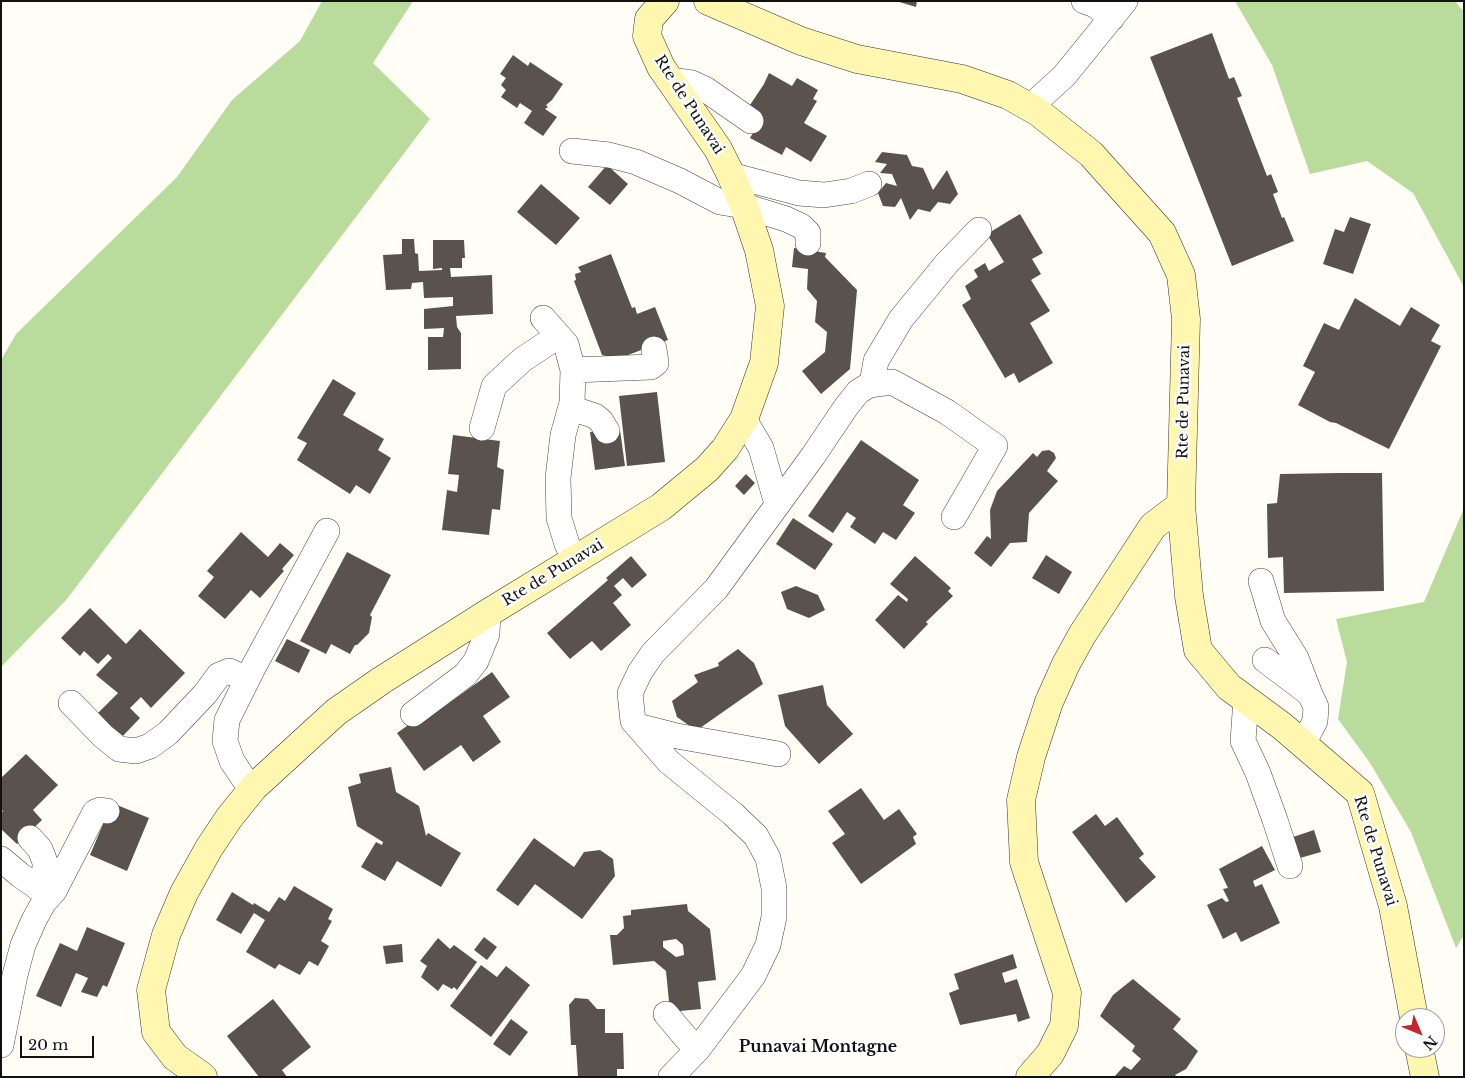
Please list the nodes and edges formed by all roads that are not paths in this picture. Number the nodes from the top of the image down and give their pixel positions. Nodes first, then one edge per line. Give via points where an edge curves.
1 (665, 1) edge
2 (708, 1) edge
3 (1084, 1) edge
4 (1119, 10) edge
5 (670, 80) junction
6 (1030, 107) junction
7 (751, 121) dead end
8 (572, 151) dead end
9 (731, 174) junction
10 (869, 184) dead end
11 (744, 206) junction
12 (979, 230) dead end
13 (808, 243) dead end
14 (654, 349) dead end
15 (573, 370) junction
16 (872, 384) junction
17 (571, 408) junction
18 (744, 419) junction
19 (482, 428) dead end
20 (607, 431) dead end
21 (777, 504) junction
22 (1181, 505) junction
23 (954, 517) dead end
24 (327, 531) dead end
25 (576, 560) junction
26 (1261, 581) dead end
27 (488, 612) junction
28 (1265, 660) dead end
29 (247, 679) junction
30 (1310, 694) junction
31 (1246, 699) junction
32 (71, 703) dead end
33 (413, 714) dead end
34 (638, 726) junction
35 (1303, 744) junction
36 (778, 754) dead end
37 (254, 787) junction
38 (107, 811) dead end
39 (30, 838) dead end
40 (1, 859) edge
41 (1290, 866) dead end
42 (44, 897) junction
43 (1412, 1008) edge
44 (666, 1014) dead end
45 (1, 1045) edge
46 (700, 1046) junction
47 (202, 1077) edge
48 (671, 1077) edge
49 (1030, 1077) edge

1 - 5 main road, Rte de Punavai via 650,19 647,36
2 - 6 main road, Rte de Punavai via 801,42 857,59 962,79 1008,95
3 - 4 street
4 - 6 street via 1064,76
5 - 7 street via 692,83
5 - 9 main road, Rte de Punavai via 718,149
6 - 22 main road, Rte de Punavai via 1091,154 1130,196 1162,233 1181,275 1186,319
8 - 11 street via 636,162 720,202
9 - 10 street via 799,193 824,195 851,191
9 - 11 main road, Rte de Punavai
11 - 13 street via 801,226 808,233
11 - 18 main road, Rte de Punavai via 759,250 770,306 764,363
12 - 16 street via 947,263 902,319 876,361
14 - 15 street via 656,363 650,367
15 - 17 street
15 - 19 street via 566,344 550,327 494,386
16 - 21 street via 858,392 846,407
16 - 23 street via 892,382 947,412 995,446
17 - 20 street via 595,416
17 - 25 street via 558,478 559,518
18 - 21 street via 761,448
18 - 25 main road, Rte de Punavai via 725,449 704,472 660,507
21 - 34 street via 716,589 653,653 640,672 630,693 634,721
22 - 31 main road, Rte de Punavai via 1189,596 1198,650 1230,687
22 - 49 main road via 1153,526 1082,635 1053,694 1031,757 1020,800 1024,862 1068,993 1064,1026 1050,1054
24 - 29 street
25 - 27 main road, Rte de Punavai
26 - 30 street via 1273,621 1296,658
27 - 33 street via 487,634 476,661 465,675
27 - 37 main road, Rte de Punavai via 336,712
28 - 30 street
29 - 32 street via 229,671 219,675 168,733 150,746 136,751 119,749
29 - 37 street via 227,720 225,741 232,761
30 - 35 street via 1316,707 1315,721
31 - 35 main road, Rte de Punavai
31 - 41 street via 1243,741 1276,820
34 - 36 street
34 - 46 street via 669,762 756,836 768,858 774,888 774,917 768,945 753,976
35 - 43 main road, Rte de Punavai via 1360,793 1393,906
37 - 47 main road, Rte de Punavai via 209,848 184,893 166,934 151,990 156,1032 175,1057
38 - 42 street via 95,812 54,891
39 - 42 street via 40,849 45,862
40 - 42 street
42 - 45 street via 23,945
44 - 46 street via 687,1039
46 - 48 street

